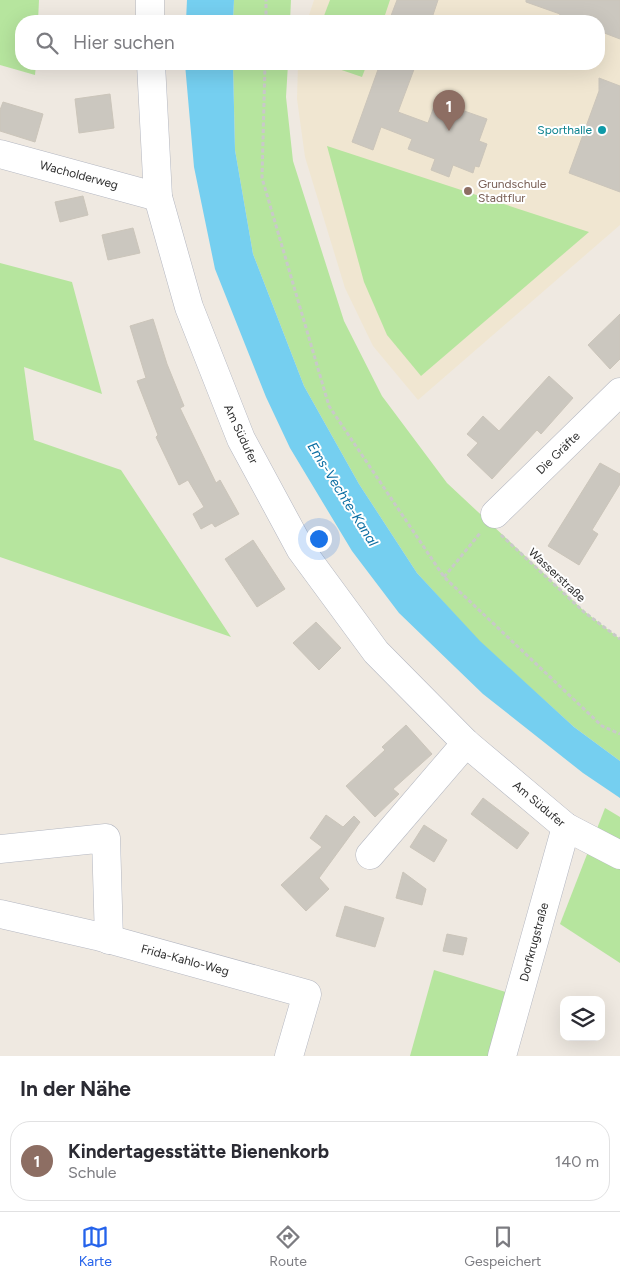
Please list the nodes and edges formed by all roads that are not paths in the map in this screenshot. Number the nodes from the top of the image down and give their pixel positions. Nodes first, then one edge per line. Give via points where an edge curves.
1 (150, 0) edge
2 (150, 15) edge
3 (151, 70) edge
4 (0, 154) edge
5 (158, 197) junction
6 (620, 392) edge
7 (495, 514) road end
8 (466, 743) junction
9 (566, 827) junction
10 (0, 849) edge
11 (370, 855) dead end
12 (620, 855) edge
13 (0, 914) edge
14 (109, 940) junction
15 (288, 1056) edge
16 (502, 1056) edge

1 - 2 street
3 - 5 street, Am Südufer
4 - 5 street, Wacholderweg
5 - 8 street, Am Südufer via 189,307 241,439 301,550 376,652
6 - 7 street, Die Gräfte
8 - 9 street, Am Südufer
8 - 11 street
9 - 12 street, Am Südufer
9 - 16 street, Dorfkrugstraße
10 - 14 street via 106,838
13 - 14 street, Frida-Kahlo-Weg
14 - 15 street, Frida-Kahlo-Weg via 307,994

